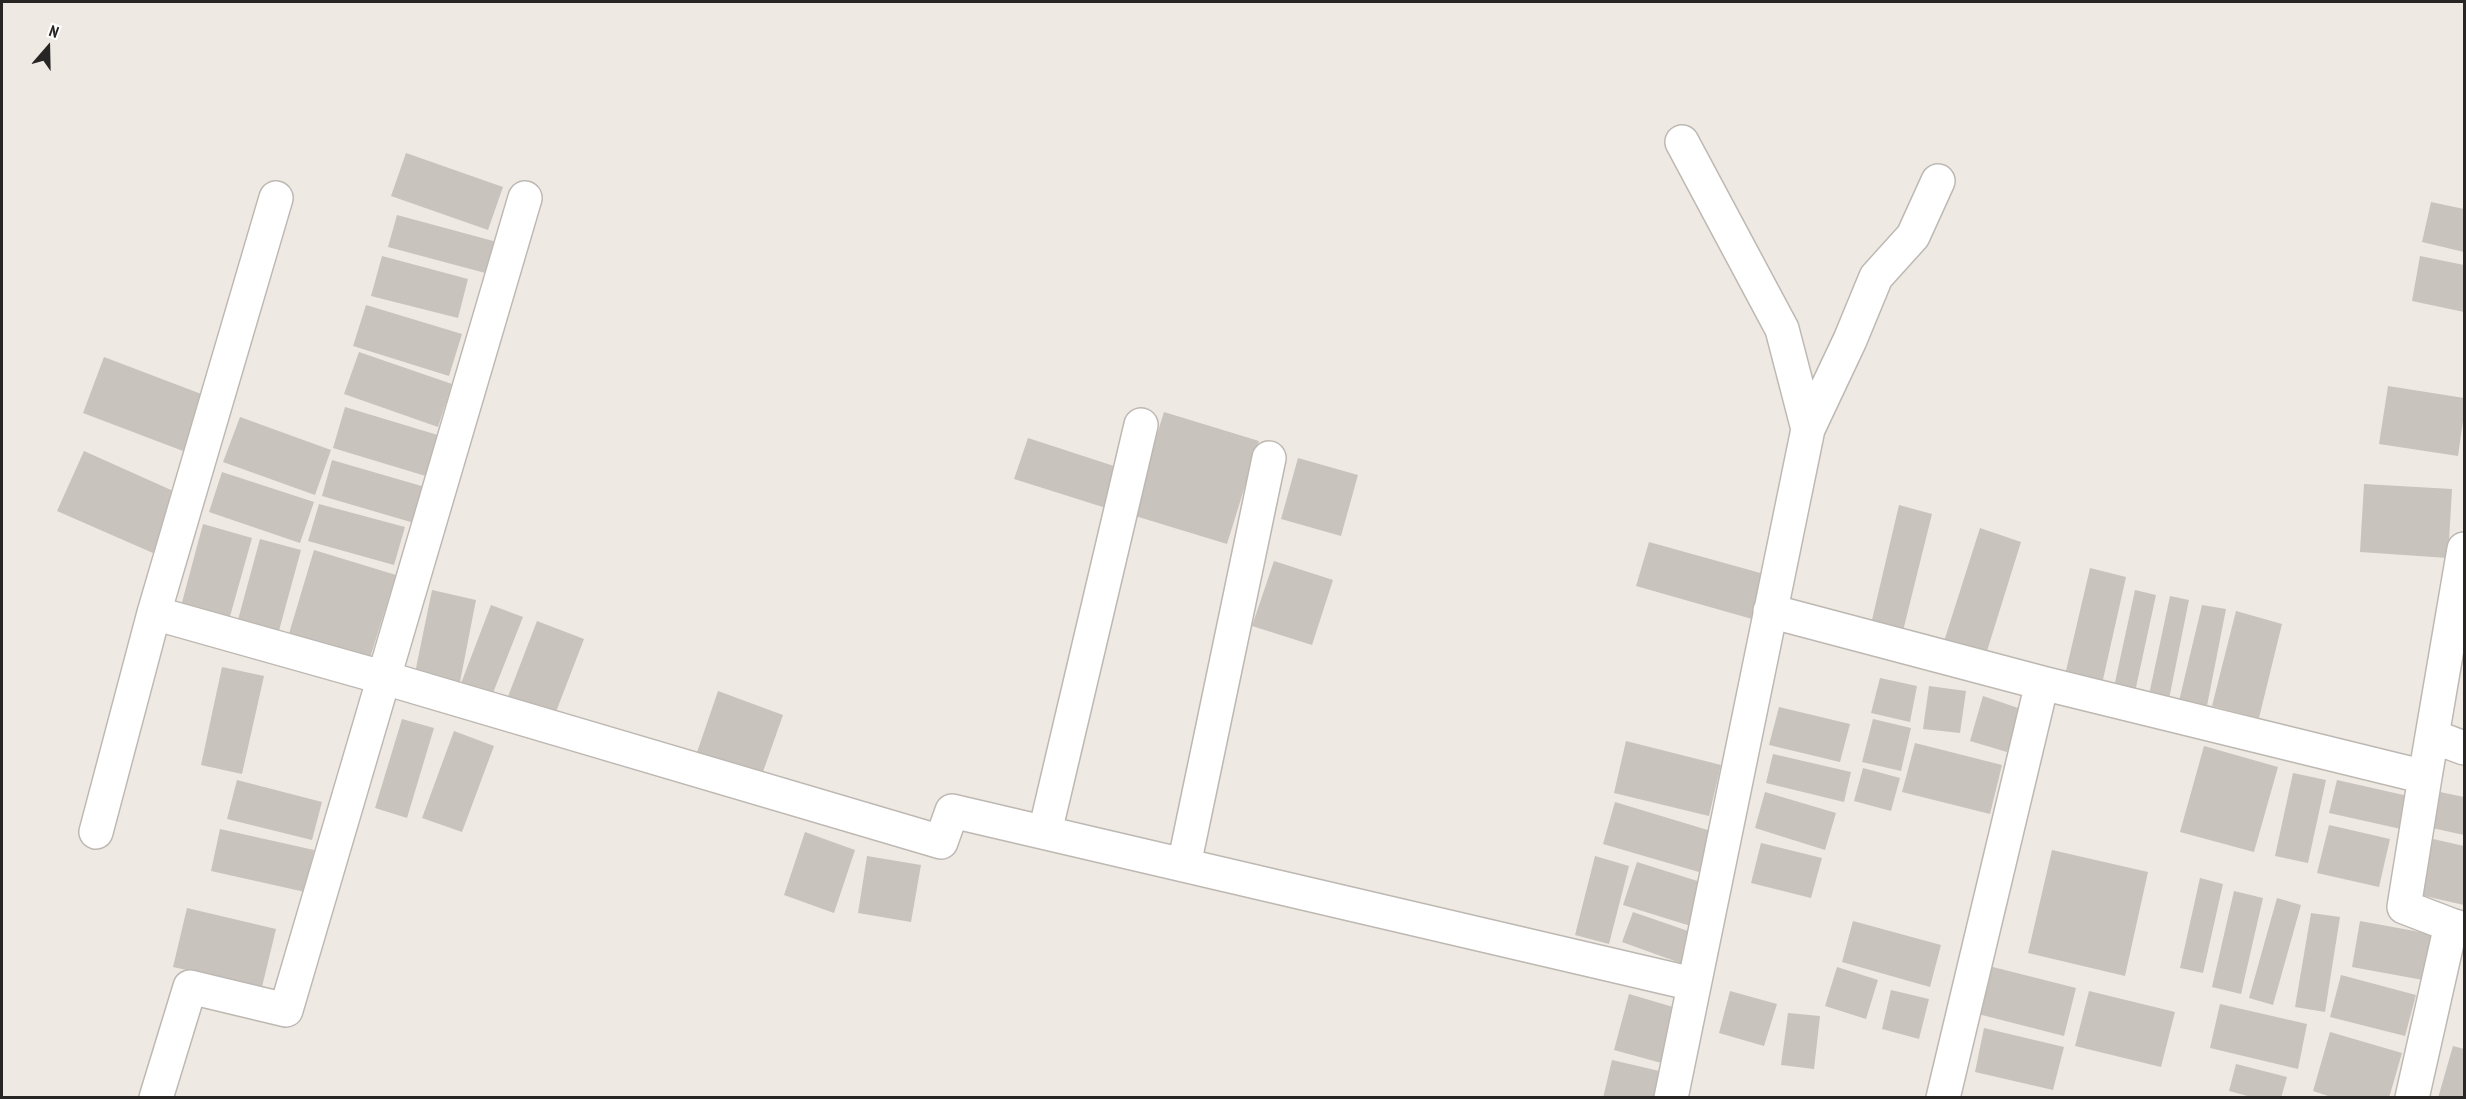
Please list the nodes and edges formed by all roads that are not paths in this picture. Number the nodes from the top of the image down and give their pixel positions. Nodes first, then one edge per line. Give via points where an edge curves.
1 (1682, 142) dead end
2 (1938, 181) dead end
3 (276, 198) dead end
4 (525, 198) dead end
5 (1141, 425) dead end
6 (1808, 429) junction
7 (1269, 458) dead end
8 (2464, 549) edge
9 (1770, 611) junction
10 (154, 614) junction
11 (385, 678) junction
12 (2042, 683) junction
13 (2432, 735) junction
14 (2464, 748) edge
15 (2425, 777) junction
16 (96, 832) dead end
17 (1045, 832) junction
18 (1184, 865) junction
19 (2458, 927) edge
20 (1694, 984) junction
21 (156, 1098) edge
22 (1671, 1098) edge
23 (1943, 1098) edge
24 (2412, 1098) edge

1 - 6 street via 1782,329
2 - 6 street via 1913,236 1876,277
3 - 10 street
4 - 11 street
5 - 17 street
6 - 9 street
7 - 18 street
8 - 13 street
9 - 12 street
9 - 20 street
10 - 11 street
10 - 16 street
11 - 17 street via 941,842 952,811
11 - 21 street via 286,1010 190,987
12 - 15 street
12 - 23 street
13 - 14 street
13 - 15 street
15 - 19 street via 2404,907
17 - 18 street
18 - 20 street
19 - 24 street
20 - 22 street

